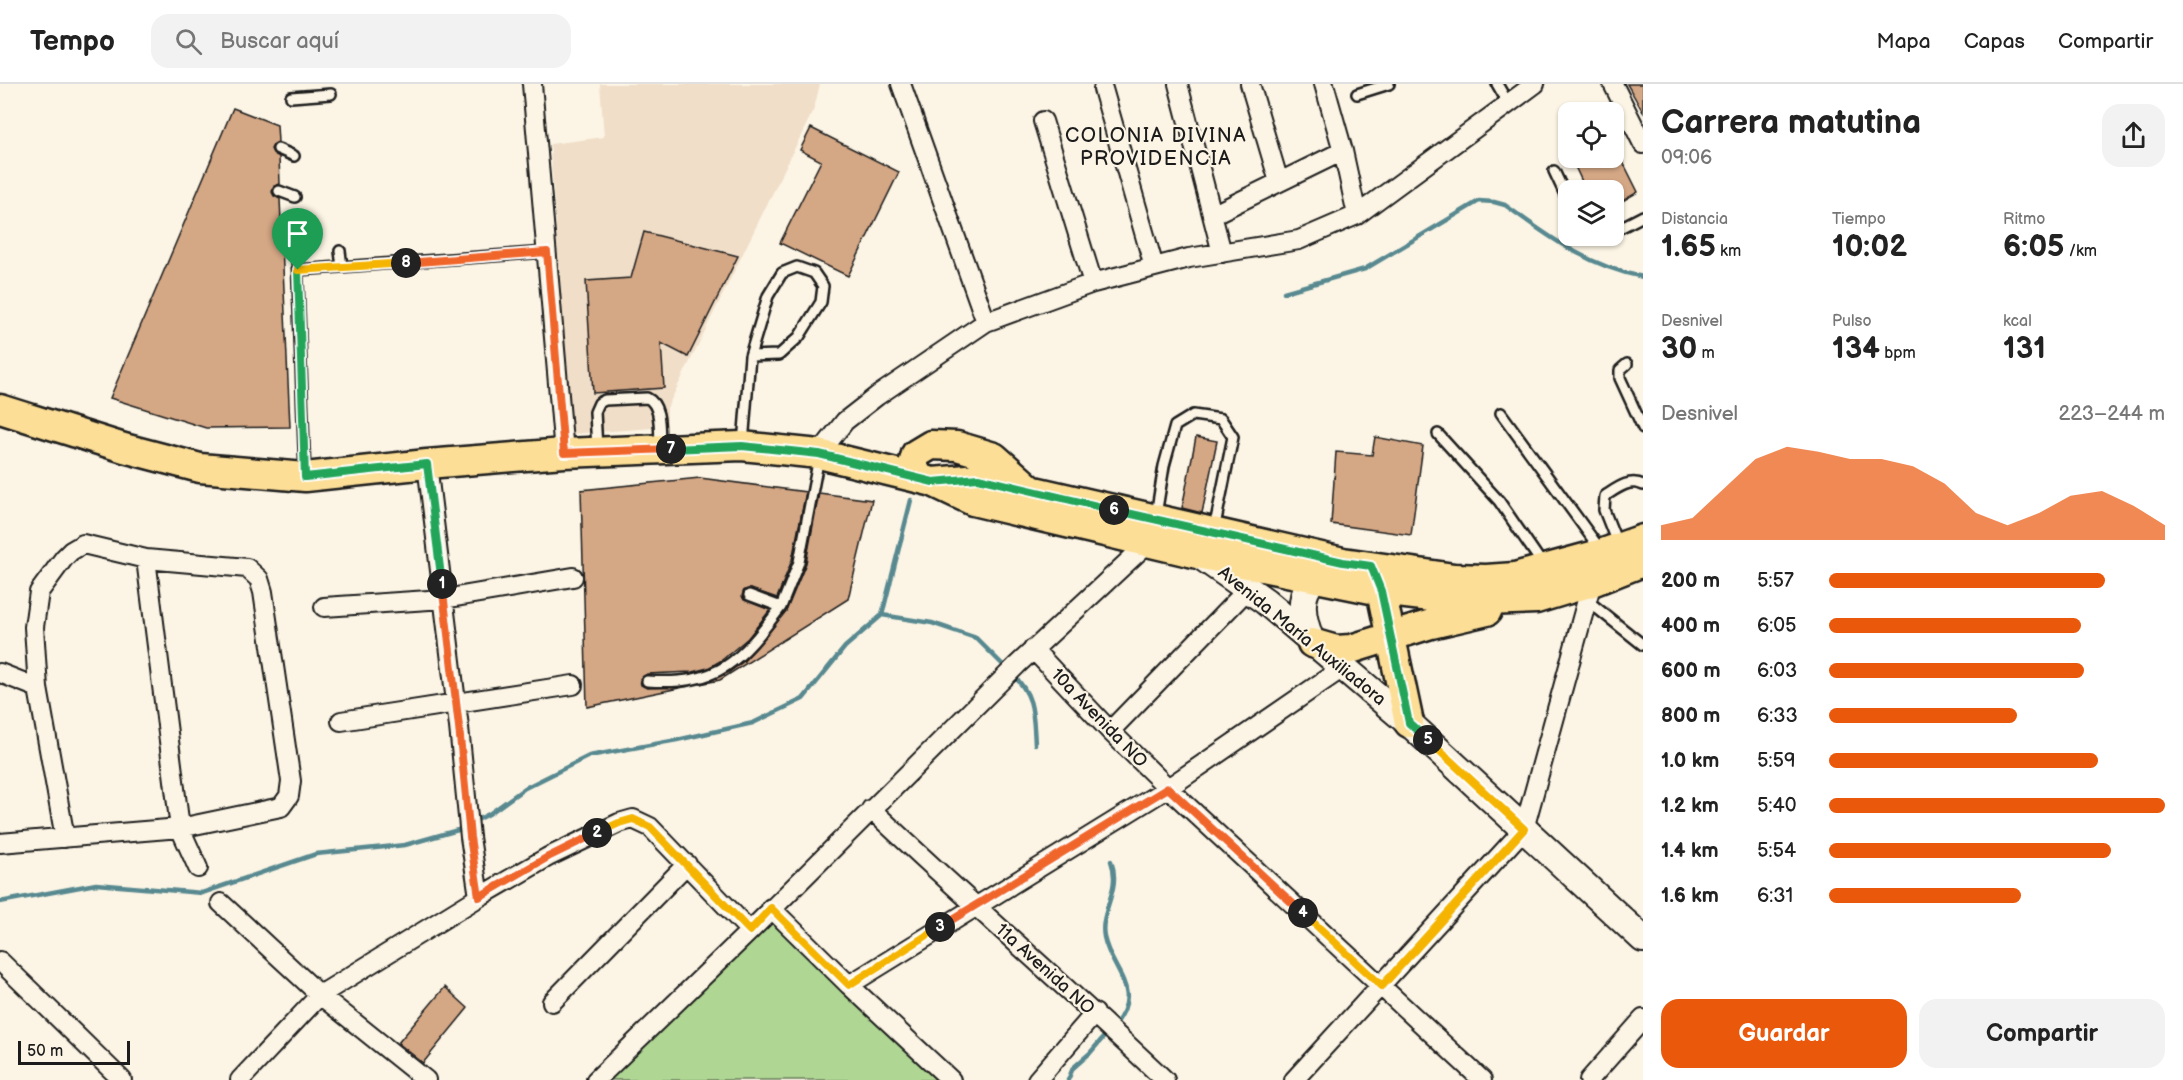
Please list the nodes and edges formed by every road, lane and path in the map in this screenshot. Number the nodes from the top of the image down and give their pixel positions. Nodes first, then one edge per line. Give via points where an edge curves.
1 (532, 84) edge
2 (901, 84) edge
3 (1178, 84) edge
4 (1250, 84) edge
5 (1324, 84) edge
6 (1389, 84) edge
7 (1497, 84) edge
8 (1535, 84) edge
9 (1613, 84) edge
10 (1104, 89) dead end
11 (332, 94) dead end
12 (1357, 94) dead end
13 (291, 97) dead end
14 (1508, 103) junction
15 (1043, 121) dead end
16 (1643, 144) edge
17 (278, 149) dead end
18 (1343, 150) junction
19 (294, 156) dead end
20 (1554, 171) dead end
21 (1558, 180) edge
22 (1279, 182) junction
23 (279, 191) dead end
24 (295, 197) dead end
25 (1212, 215) junction
26 (1357, 215) junction
27 (1643, 216) edge
28 (1624, 226) edge
29 (340, 251) dead end
30 (547, 252) junction
31 (1222, 253) junction
32 (297, 255) dead end
33 (342, 267) junction
34 (1154, 267) junction
35 (298, 270) junction
36 (1093, 283) junction
37 (986, 322) junction
38 (750, 356) junction
39 (1627, 364) dead end
40 (0, 409) edge
41 (1501, 413) dead end
42 (1643, 428) edge
43 (1438, 434) dead end
44 (742, 446) junction
45 (660, 449) junction
46 (598, 452) junction
47 (564, 453) junction
48 (819, 454) junction
49 (427, 464) junction
50 (305, 477) junction
51 (926, 480) junction
52 (1643, 485) edge
53 (1152, 531) junction
54 (1206, 544) junction
55 (1627, 551) edge
56 (146, 559) junction
57 (1343, 562) junction
58 (1546, 569) junction
59 (573, 577) dead end
60 (1313, 577) junction
61 (1376, 579) junction
62 (1248, 589) junction
63 (1590, 591) junction
64 (749, 595) dead end
65 (1536, 598) junction
66 (444, 599) junction
67 (324, 607) dead end
68 (781, 607) junction
69 (1431, 624) junction
70 (1391, 636) junction
71 (1312, 643) junction
72 (1643, 645) edge
73 (1033, 649) junction
74 (1344, 667) junction
75 (0, 673) edge
76 (647, 681) dead end
77 (573, 685) dead end
78 (1401, 686) junction
79 (38, 688) junction
80 (456, 705) junction
81 (341, 721) dead end
82 (1409, 723) junction
83 (1110, 731) junction
84 (1168, 788) junction
85 (871, 809) junction
86 (180, 828) junction
87 (1524, 829) junction
88 (64, 838) junction
89 (0, 843) edge
90 (687, 864) junction
91 (198, 868) dead end
92 (479, 897) junction
93 (220, 903) dead end
94 (974, 906) junction
95 (771, 908) junction
96 (750, 931) junction
97 (1643, 939) edge
98 (0, 961) edge
99 (849, 985) junction
100 (1382, 986) junction
101 (320, 995) junction
102 (552, 1002) dead end
103 (1099, 1017) junction
104 (1643, 1019) edge
105 (122, 1080) edge
106 (240, 1080) edge
107 (426, 1080) edge
108 (596, 1080) edge
109 (951, 1080) edge
110 (1037, 1080) edge
111 (1165, 1080) edge
112 (1294, 1080) edge
113 (1482, 1080) edge
114 (1589, 1080) edge

1 - 30 street
2 - 37 street
3 - 25 street
4 - 22 street
5 - 18 street
6 - 12 lane
7 - 14 lane
8 - 14 street
9 - 16 street
10 - 34 street
11 - 13 lane
14 - 26 street
15 - 36 street
17 - 19 lane
18 - 22 street
18 - 26 street
20 - 21 lane
22 - 25 street
23 - 24 lane
25 - 31 street
26 - 31 street via 1299,240
27 - 28 lane
29 - 33 lane
30 - 33 lane
30 - 47 street
31 - 34 street
32 - 35 lane
33 - 35 lane
34 - 36 street
35 - 50 lane
36 - 37 street
37 - 48 street via 845,421
38 - 38 lane via 768,296 782,273 797,267 814,273 823,286 821,302 799,337 779,355
38 - 44 lane
39 - 42 lane via 1620,370 1620,378
40 - 50 main road via 200,468
41 - 55 lane
43 - 58 lane via 1499,501
44 - 45 main road
44 - 48 main road
45 - 46 main road
45 - 46 lane via 655,404 638,398 599,403
46 - 47 main road
47 - 49 main road
48 - 51 main road
48 - 68 lane via 799,562
49 - 50 main road
49 - 66 street
51 - 53 main road via 973,501
51 - 53 main road via 978,478 1031,490
52 - 55 lane via 1622,485 1605,496 1604,510
53 - 54 main road
53 - 54 lane via 1175,426 1193,415 1221,419 1233,437
53 - 73 street
54 - 57 main road
54 - 60 main road
54 - 62 street, Avenida María Auxiliadora
55 - 58 main road
55 - 63 main road
56 - 79 street via 83,544 64,558 39,592 34,627
56 - 86 street
56 - 86 street via 247,568 259,579 291,781 289,796 281,807
57 - 60 street
57 - 61 main road
58 - 61 main road via 1486,579
59 - 66 street
60 - 61 main road
60 - 71 street via 1304,593 1302,613
61 - 65 main road via 1486,601
61 - 70 main road
62 - 71 street, Avenida María Auxiliadora
62 - 83 street
63 - 65 main road
63 - 72 lane
63 - 87 street
64 - 68 lane
65 - 69 main road
66 - 67 street
66 - 80 street
68 - 76 lane via 734,662 714,674 677,683
69 - 70 main road
69 - 78 main road via 1410,645 1402,665
70 - 71 main road via 1351,649 1336,650
70 - 78 main road
71 - 74 street, Avenida María Auxiliadora
73 - 83 street, 10a Avenida NO
73 - 85 street
74 - 82 street, Avenida María Auxiliadora
74 - 84 street
75 - 79 street
77 - 80 street
78 - 82 main road
79 - 88 street
80 - 81 street
80 - 92 street
82 - 87 street, Avenida María Auxiliadora
83 - 84 street, 10a Avenida NO
84 - 94 street
84 - 100 street, 10a Avenida NO
85 - 94 street, 11a Avenida NO
85 - 95 street
86 - 88 street
86 - 91 street
87 - 97 street, Avenida María Auxiliadora
87 - 100 street
88 - 89 street
90 - 92 street via 650,827 633,819 548,857
90 - 96 street
90 - 102 street
92 - 101 street
93 - 101 street
94 - 99 street
94 - 103 street, 11a Avenida NO
95 - 96 street
95 - 99 street
96 - 108 street
98 - 105 street
99 - 109 street
100 - 112 street
100 - 113 street, 10a Avenida NO
101 - 106 street
101 - 107 street
103 - 110 street
103 - 111 street, 11a Avenida NO
104 - 114 street

